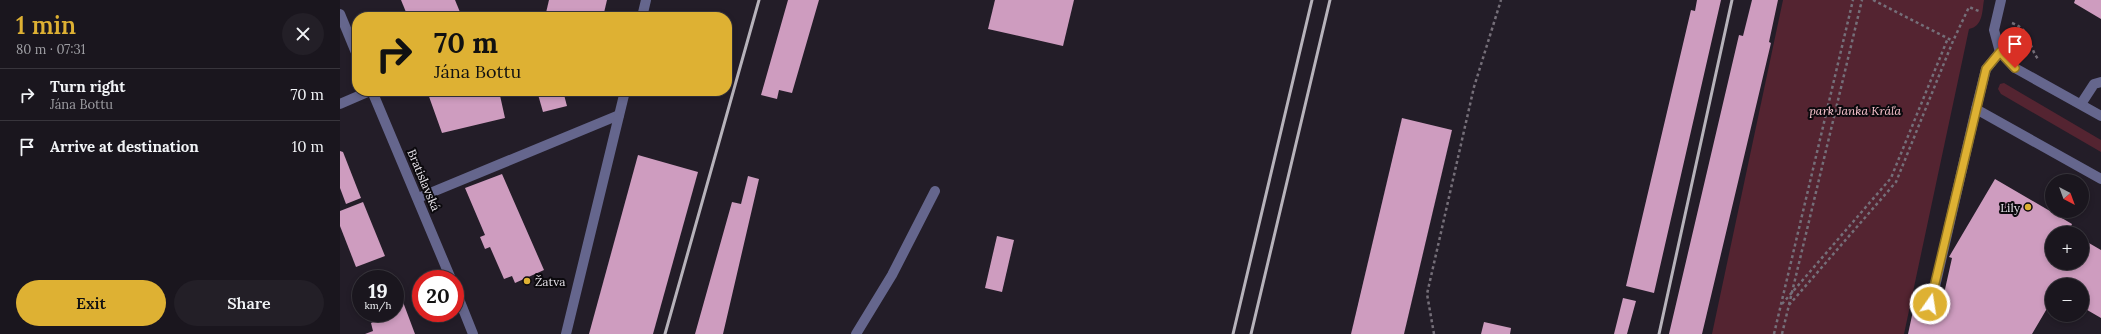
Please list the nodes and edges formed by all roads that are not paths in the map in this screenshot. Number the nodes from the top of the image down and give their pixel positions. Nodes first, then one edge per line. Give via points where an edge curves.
1 (646, 0) edge
2 (2001, 0) edge
3 (643, 12) edge
4 (340, 14) edge
5 (352, 43) edge
6 (2000, 52) junction
7 (2101, 82) edge
8 (359, 96) edge
9 (373, 96) edge
10 (623, 96) edge
11 (340, 104) edge
12 (2081, 104) junction
13 (1976, 109) junction
14 (619, 115) junction
15 (2101, 116) edge
16 (2101, 179) edge
17 (934, 191) dead end
18 (418, 198) junction
19 (447, 270) edge
20 (1930, 304) dead end
21 (464, 312) edge
22 (473, 334) edge
23 (566, 334) edge
24 (856, 334) edge

1 - 3 street
2 - 6 street via 1994,30
4 - 5 street
6 - 12 street via 2015,68
6 - 13 street via 1986,69
7 - 12 street via 2094,84
8 - 11 street
9 - 18 street, Bratislavská
10 - 14 street
12 - 15 street
13 - 16 street
13 - 20 street
14 - 18 street
14 - 23 street
17 - 24 street via 892,275
18 - 19 street, Bratislavská
21 - 22 street

